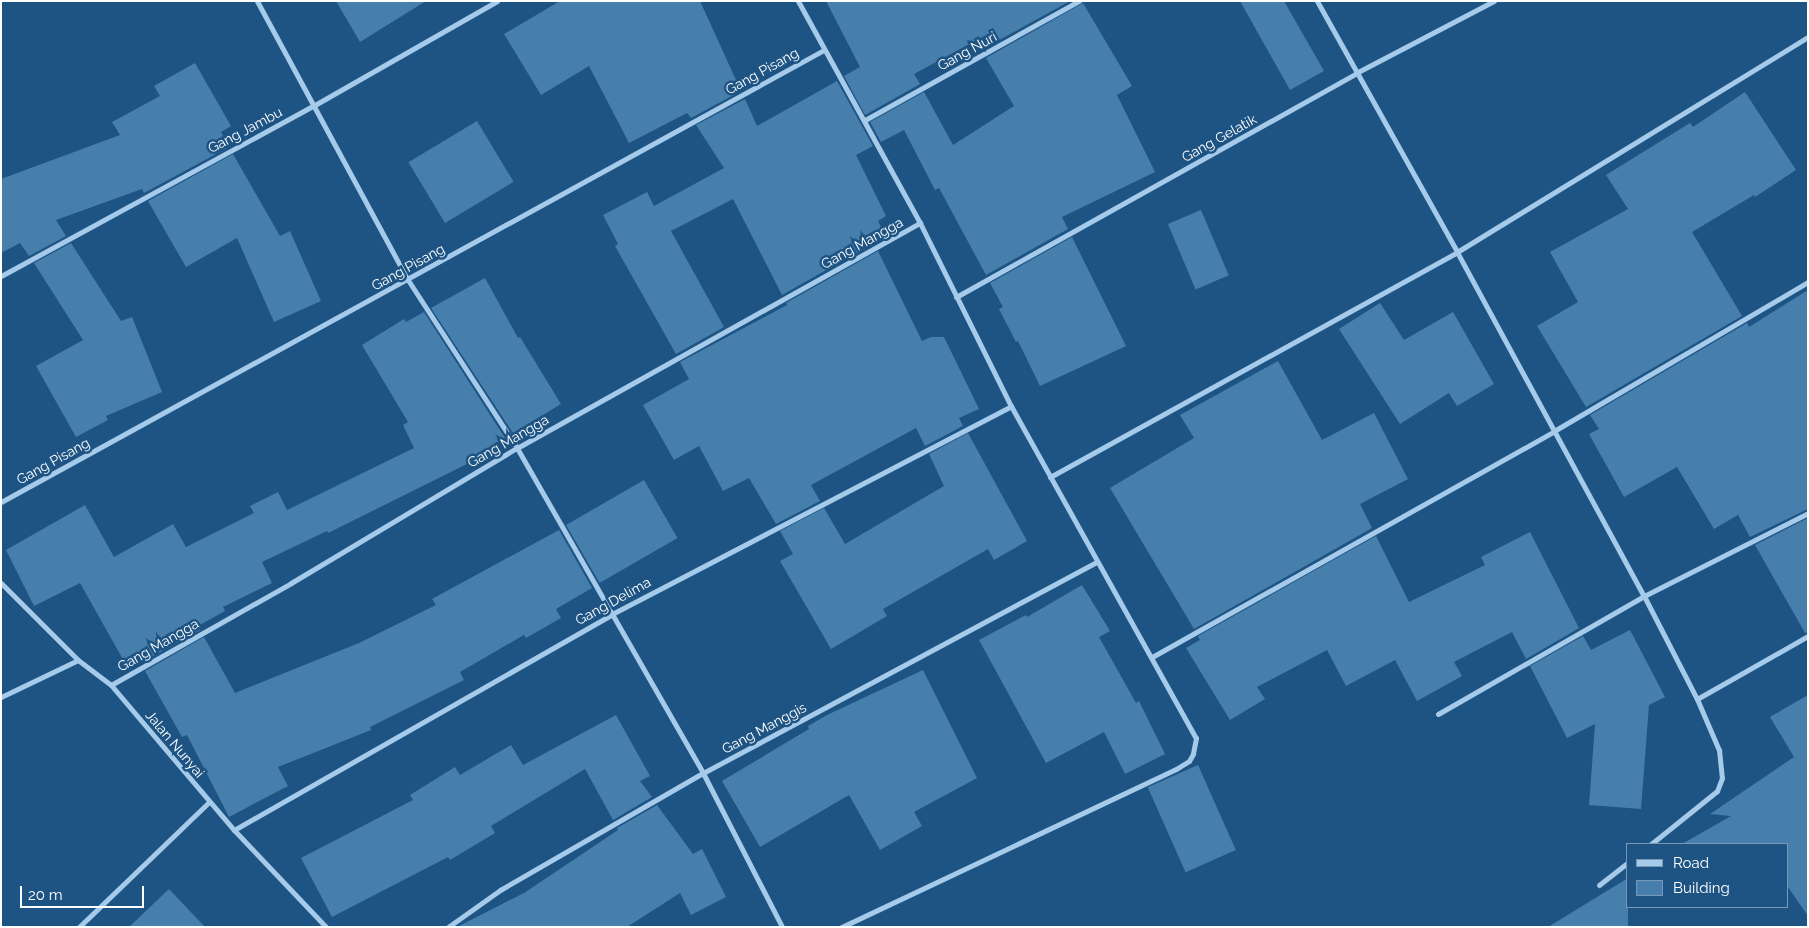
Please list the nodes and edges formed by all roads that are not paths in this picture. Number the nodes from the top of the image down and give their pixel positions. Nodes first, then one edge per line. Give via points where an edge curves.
1 (257, 1) edge
2 (497, 1) edge
3 (798, 1) edge
4 (1079, 1) edge
5 (1317, 1) edge
6 (1494, 1) edge
7 (1808, 37) edge
8 (824, 50) junction
9 (1356, 73) junction
10 (313, 106) junction
11 (865, 120) junction
12 (920, 223) junction
13 (1457, 252) junction
14 (1, 276) edge
15 (408, 280) junction
16 (1808, 282) edge
17 (956, 297) junction
18 (1011, 406) junction
19 (1554, 432) junction
20 (517, 448) junction
21 (1050, 477) junction
22 (1, 502) edge
23 (1808, 513) edge
24 (1097, 562) junction
25 (1, 583) edge
26 (1644, 596) junction
27 (612, 614) junction
28 (1808, 636) edge
29 (1152, 656) junction
30 (78, 660) junction
31 (111, 685) junction
32 (1, 697) edge
33 (1697, 699) junction
34 (1438, 714) dead end
35 (703, 773) junction
36 (209, 802) junction
37 (234, 830) junction
38 (1652, 843) edge
39 (1626, 864) edge
40 (1599, 885) dead end
41 (79, 927) edge
42 (326, 927) edge
43 (448, 927) edge
44 (782, 927) edge
45 (841, 927) edge

1 - 10 street
2 - 10 street, Gang Jambu
3 - 8 street
4 - 11 street, Gang Nuri
5 - 9 street
6 - 9 street, Gang Gelatik
7 - 13 street
8 - 11 street
8 - 15 street, Gang Pisang
9 - 13 street
9 - 17 street, Gang Gelatik
10 - 14 street, Gang Jambu
10 - 15 street
11 - 12 street
12 - 17 street
12 - 20 street, Gang Mangga
13 - 19 street
13 - 21 street
15 - 20 street
15 - 22 street, Gang Pisang
16 - 19 street
17 - 18 street
18 - 21 street
18 - 27 street, Gang Delima
19 - 26 street
19 - 29 street
20 - 27 street
20 - 31 street, Gang Mangga via 291,583
21 - 24 street
23 - 26 street
24 - 29 street
24 - 35 street, Gang Manggis
25 - 30 street, Jalan Nunyai
26 - 33 street
26 - 34 street
27 - 35 street
27 - 37 street, Gang Delima
28 - 33 street
29 - 45 street via 1196,738 1189,761
30 - 31 street, Jalan Nunyai
30 - 32 street
31 - 36 street, Jalan Nunyai
33 - 38 street via 1719,750 1722,778 1717,791 1708,800
35 - 43 street, Gang Manggis via 500,890
35 - 44 street
36 - 37 street, Jalan Nunyai
36 - 41 street
37 - 42 street, Jalan Nunyai
39 - 40 street

